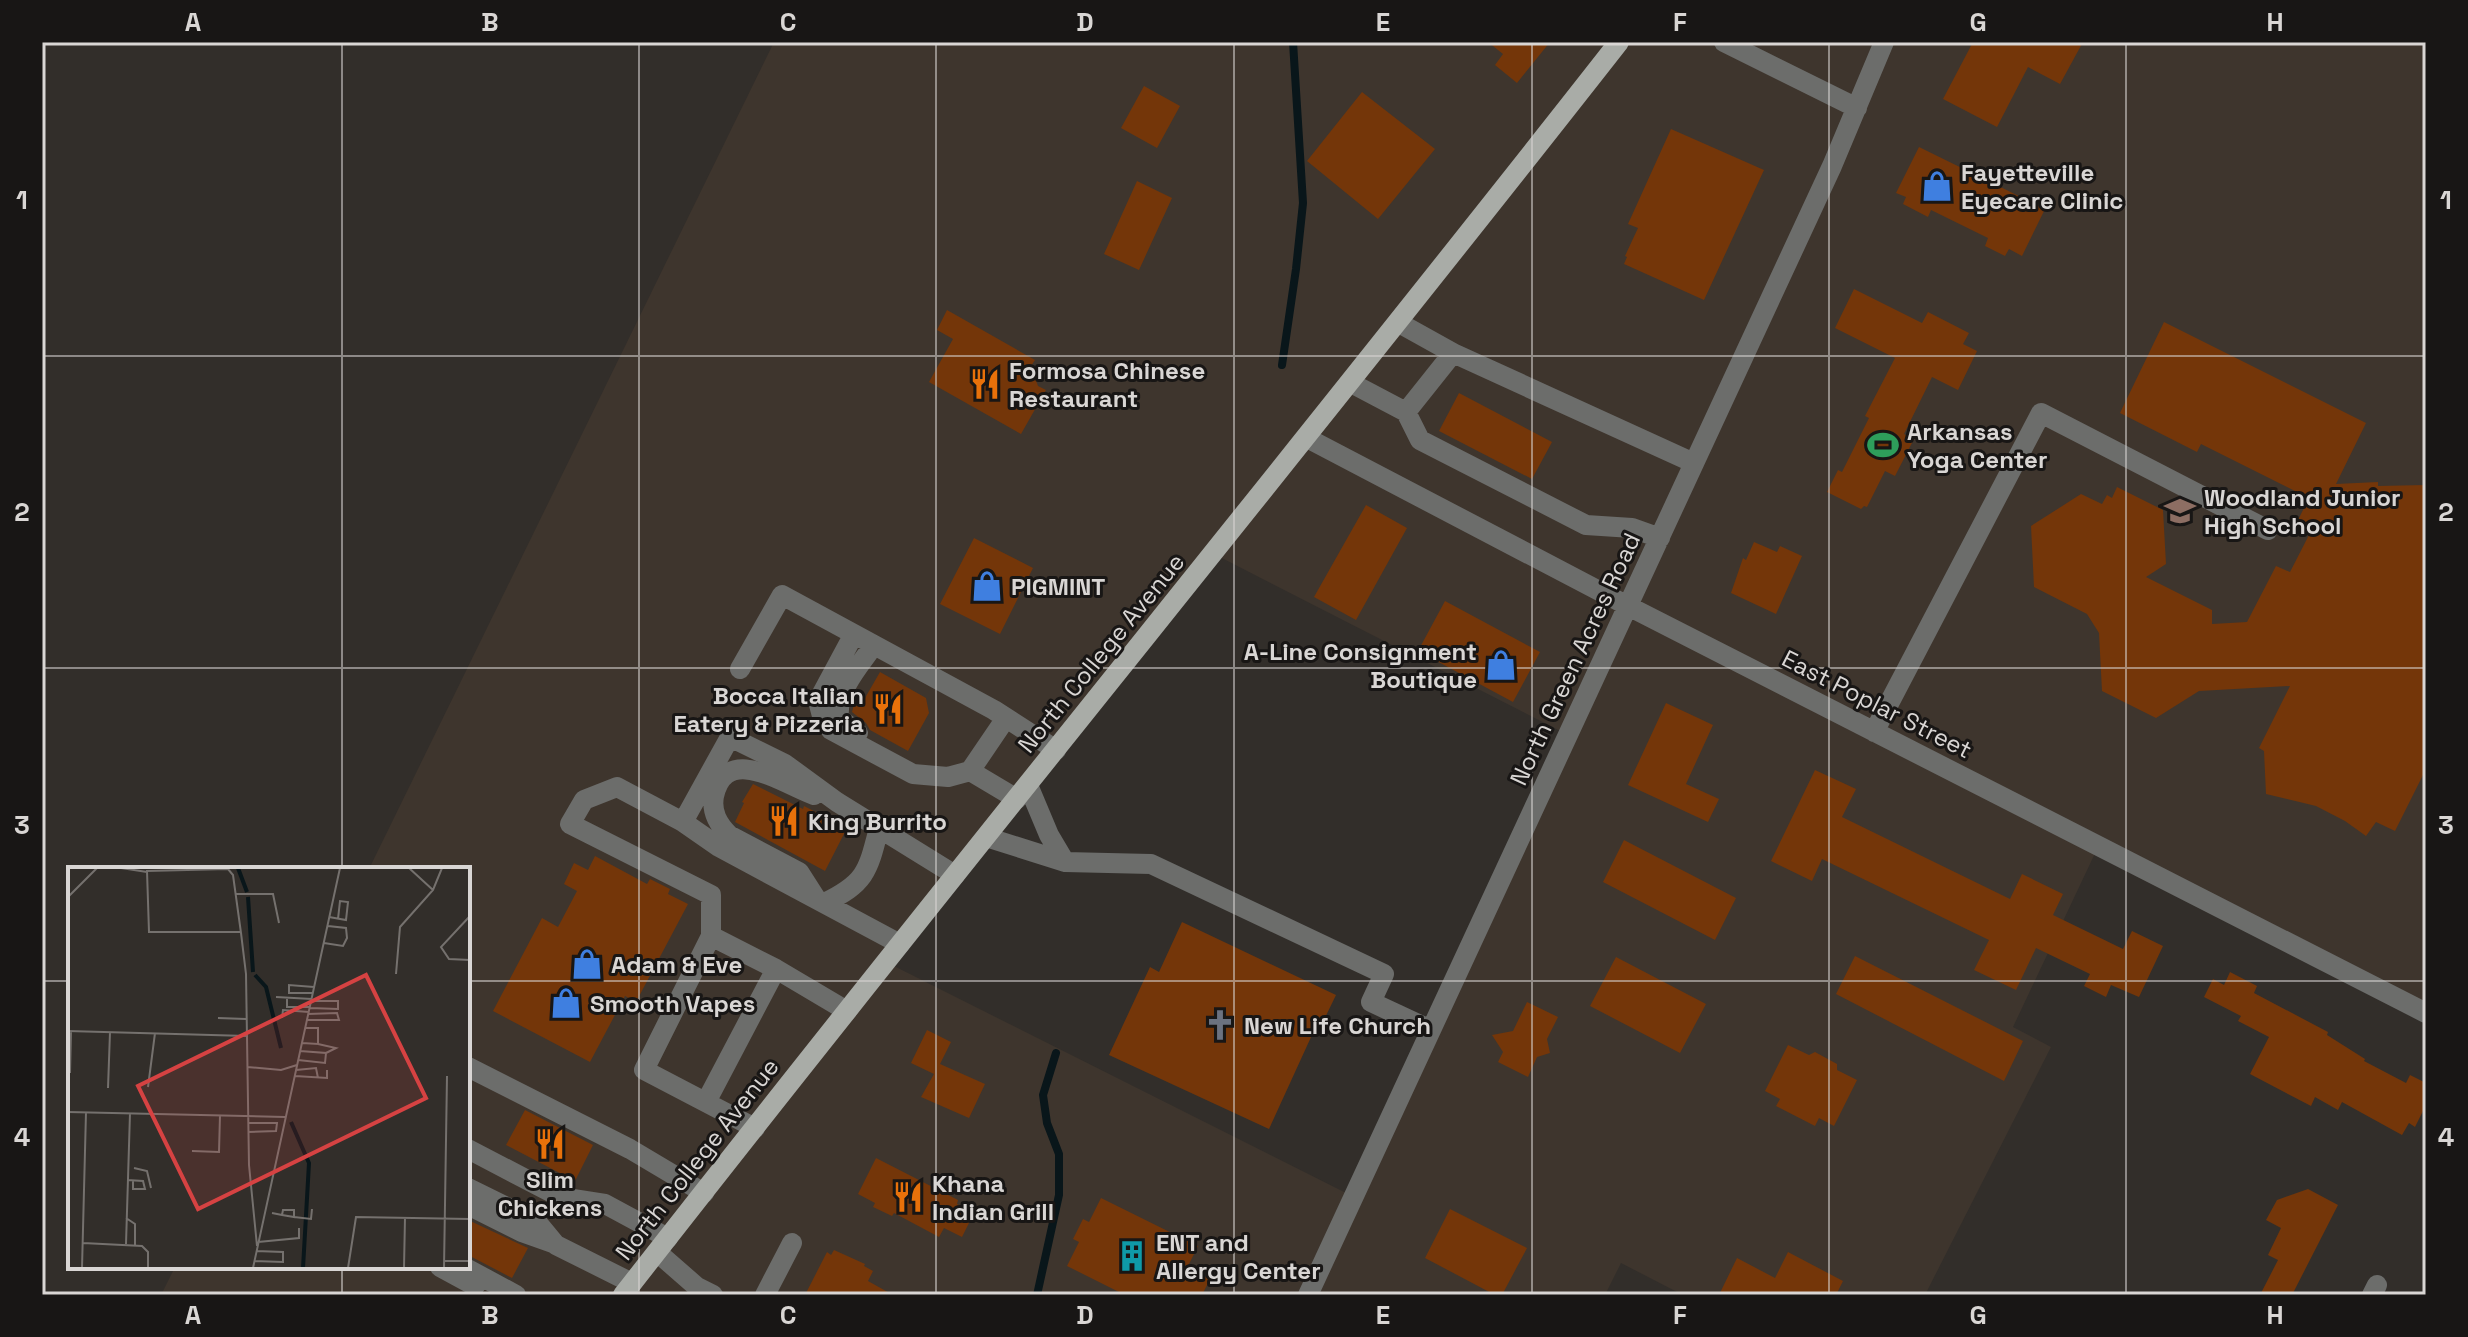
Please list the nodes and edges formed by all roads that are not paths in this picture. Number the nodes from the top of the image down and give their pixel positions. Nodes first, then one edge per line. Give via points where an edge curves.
1 (1619, 42) edge
2 (1724, 42) edge
3 (1884, 42) edge
4 (1857, 108) junction
5 (1399, 323) junction
6 (1453, 353) junction
7 (1351, 383) junction
8 (1406, 412) junction
9 (1307, 438) junction
10 (1694, 463) junction
11 (2268, 530) dead end
12 (1660, 538) junction
13 (1628, 606) junction
14 (854, 634) junction
15 (874, 645) junction
16 (740, 669) dead end
17 (1006, 718) junction
18 (1874, 732) junction
19 (1056, 750) junction
20 (970, 771) junction
21 (936, 776) junction
22 (1023, 792) junction
23 (837, 802) junction
24 (683, 822) junction
25 (879, 828) junction
26 (986, 837) junction
27 (1065, 862) junction
28 (955, 875) junction
29 (820, 901) junction
30 (711, 936) junction
31 (900, 944) junction
32 (776, 969) junction
33 (847, 1011) junction
34 (2426, 1013) edge
35 (1431, 1030) junction
36 (470, 1068) edge
37 (706, 1102) junction
38 (755, 1128) junction
39 (470, 1140) edge
40 (470, 1150) edge
41 (470, 1189) edge
42 (704, 1193) junction
43 (605, 1204) junction
44 (470, 1206) edge
45 (792, 1243) dead end
46 (556, 1245) junction
47 (662, 1245) junction
48 (444, 1269) edge
49 (468, 1269) edge
50 (628, 1291) edge
51 (492, 1295) edge
52 (516, 1295) edge
53 (713, 1295) edge
54 (765, 1295) edge
55 (1308, 1295) edge

1 - 5 main road, North College Avenue
2 - 4 street
3 - 4 street, North Green Acres Road
4 - 10 street, North Green Acres Road
5 - 6 street
5 - 7 main road, North College Avenue
6 - 8 street
6 - 10 street
7 - 8 street
7 - 9 main road, North College Avenue
8 - 12 street via 1420,440 1586,525 1632,528
9 - 13 street, East Poplar Street
9 - 19 main road, North College Avenue
10 - 12 street, North Green Acres Road
11 - 18 street via 2041,413
12 - 13 street, North Green Acres Road
13 - 18 street, East Poplar Street
13 - 35 street, North Green Acres Road
14 - 15 street
14 - 16 street via 782,595
14 - 21 street via 818,701 822,716 831,730 899,767
15 - 17 street
15 - 21 street via 844,689 839,718
17 - 19 street
17 - 20 street
18 - 34 street, East Poplar Street
19 - 22 main road, North College Avenue
20 - 21 street
20 - 22 street
22 - 26 main road, North College Avenue
22 - 27 street
23 - 24 street via 785,764 730,737
23 - 25 street
23 - 29 street via 745,767 720,781 713,800 720,825 729,835 799,872
24 - 29 street
24 - 30 street via 617,787 584,800 570,824 711,895
25 - 28 street
25 - 29 street via 858,882 850,891
26 - 27 street
26 - 28 main road, North College Avenue
27 - 35 street via 1151,864 1384,974 1371,1002
28 - 31 main road, North College Avenue
29 - 31 street
30 - 32 street
30 - 37 street via 644,1070
31 - 33 main road, North College Avenue
32 - 33 street
32 - 37 street
33 - 38 main road, North College Avenue
35 - 55 street, North Green Acres Road
36 - 42 street
37 - 38 street
38 - 42 main road, North College Avenue
39 - 43 street
40 - 43 street via 560,1197
41 - 46 street via 537,1222
42 - 47 main road, North College Avenue
43 - 47 street
44 - 46 street
45 - 54 street
46 - 50 street
47 - 50 main road, North College Avenue
47 - 53 street via 697,1287
48 - 51 street
49 - 52 street

